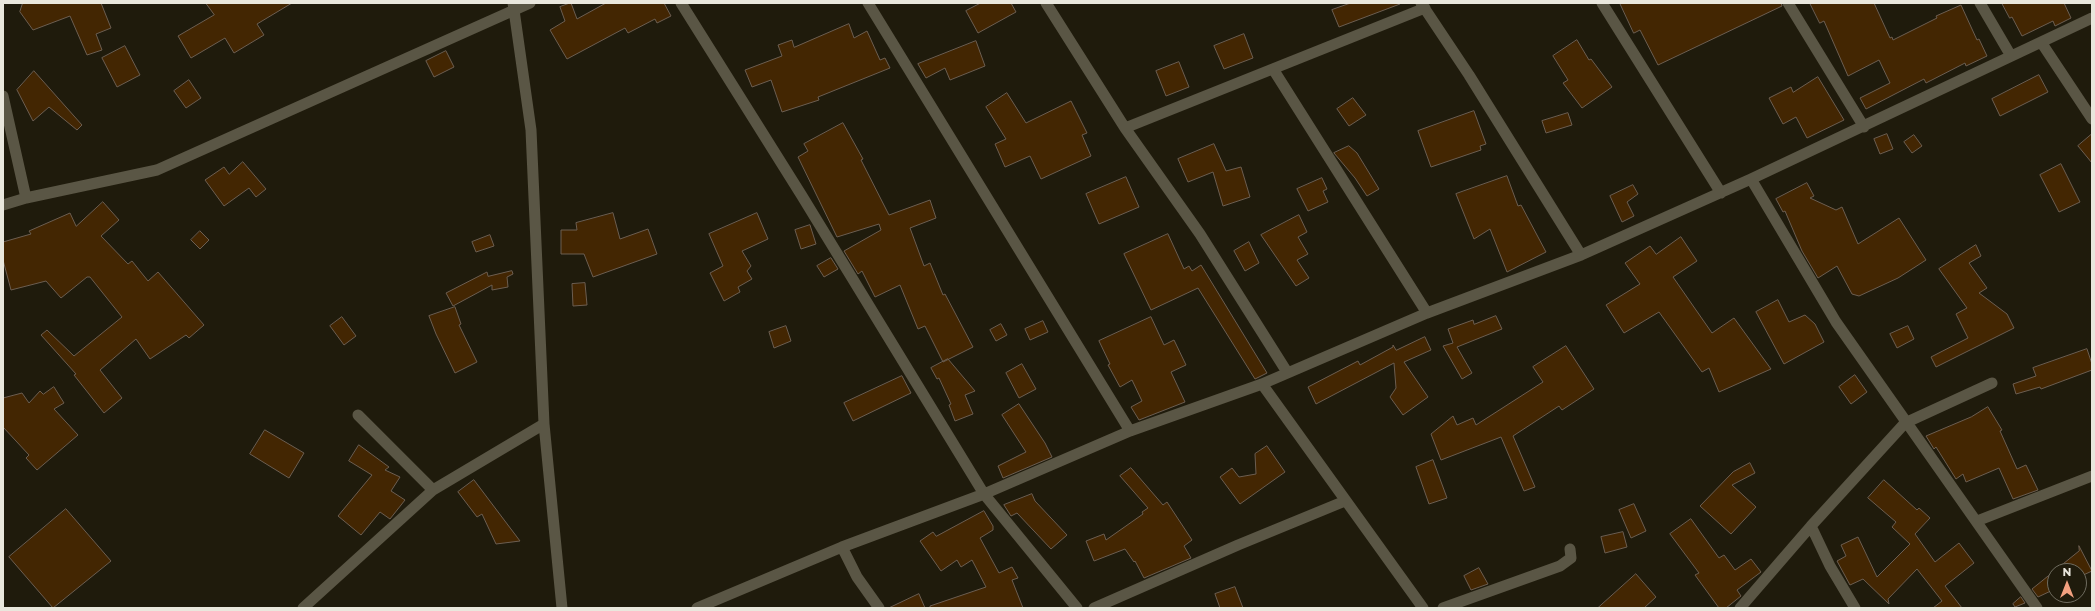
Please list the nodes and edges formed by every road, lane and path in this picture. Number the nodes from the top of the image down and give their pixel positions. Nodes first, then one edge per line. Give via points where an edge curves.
1 (530, 3) edge
2 (681, 3) edge
3 (868, 3) edge
4 (1046, 3) edge
5 (1602, 3) edge
6 (1788, 3) edge
7 (1980, 3) edge
8 (1423, 6) edge
9 (513, 7) edge
10 (2092, 18) edge
11 (2041, 42) junction
12 (2011, 56) junction
13 (1273, 69) junction
14 (3, 96) edge
15 (2092, 119) edge
16 (1864, 127) junction
17 (1125, 128) junction
18 (1751, 180) junction
19 (1721, 192) junction
20 (26, 198) junction
21 (3, 205) edge
22 (1581, 255) junction
23 (1427, 313) junction
24 (1287, 372) junction
25 (1992, 383) dead end
26 (1262, 384) junction
27 (358, 415) dead end
28 (1906, 423) junction
29 (544, 424) junction
30 (1130, 431) junction
31 (2092, 476) edge
32 (433, 490) junction
33 (984, 494) junction
34 (1345, 501) junction
35 (1977, 520) junction
36 (1811, 526) junction
37 (842, 547) junction
38 (1570, 549) dead end
39 (304, 608) edge
40 (562, 608) edge
41 (697, 608) edge
42 (879, 608) edge
43 (1077, 608) edge
44 (1094, 608) edge
45 (1423, 608) edge
46 (1443, 608) edge
47 (1740, 608) edge
48 (1855, 608) edge
49 (2037, 608) edge

1 - 9 street
2 - 33 street
3 - 30 street
4 - 17 street
5 - 19 street
6 - 16 street
7 - 12 street
8 - 13 street
8 - 22 street
9 - 20 street via 157,170
9 - 29 street via 531,130
10 - 11 street
11 - 12 street
11 - 15 street
12 - 16 street
13 - 17 street
13 - 23 street
14 - 20 street
16 - 18 street
17 - 24 street via 1200,234
18 - 19 street
18 - 28 street via 1836,322
19 - 22 street
20 - 21 street
22 - 23 street
23 - 24 street
24 - 26 street
25 - 28 street
26 - 30 street
26 - 34 street
27 - 32 street
28 - 35 street
28 - 36 street
29 - 32 street
29 - 40 street
30 - 33 street
31 - 35 street
32 - 39 street
33 - 37 street
33 - 43 street
34 - 44 street
34 - 45 street
35 - 49 street
36 - 47 street
36 - 48 street via 1830,566
37 - 41 street
37 - 42 street via 857,577
38 - 46 street via 1571,558 1560,566

